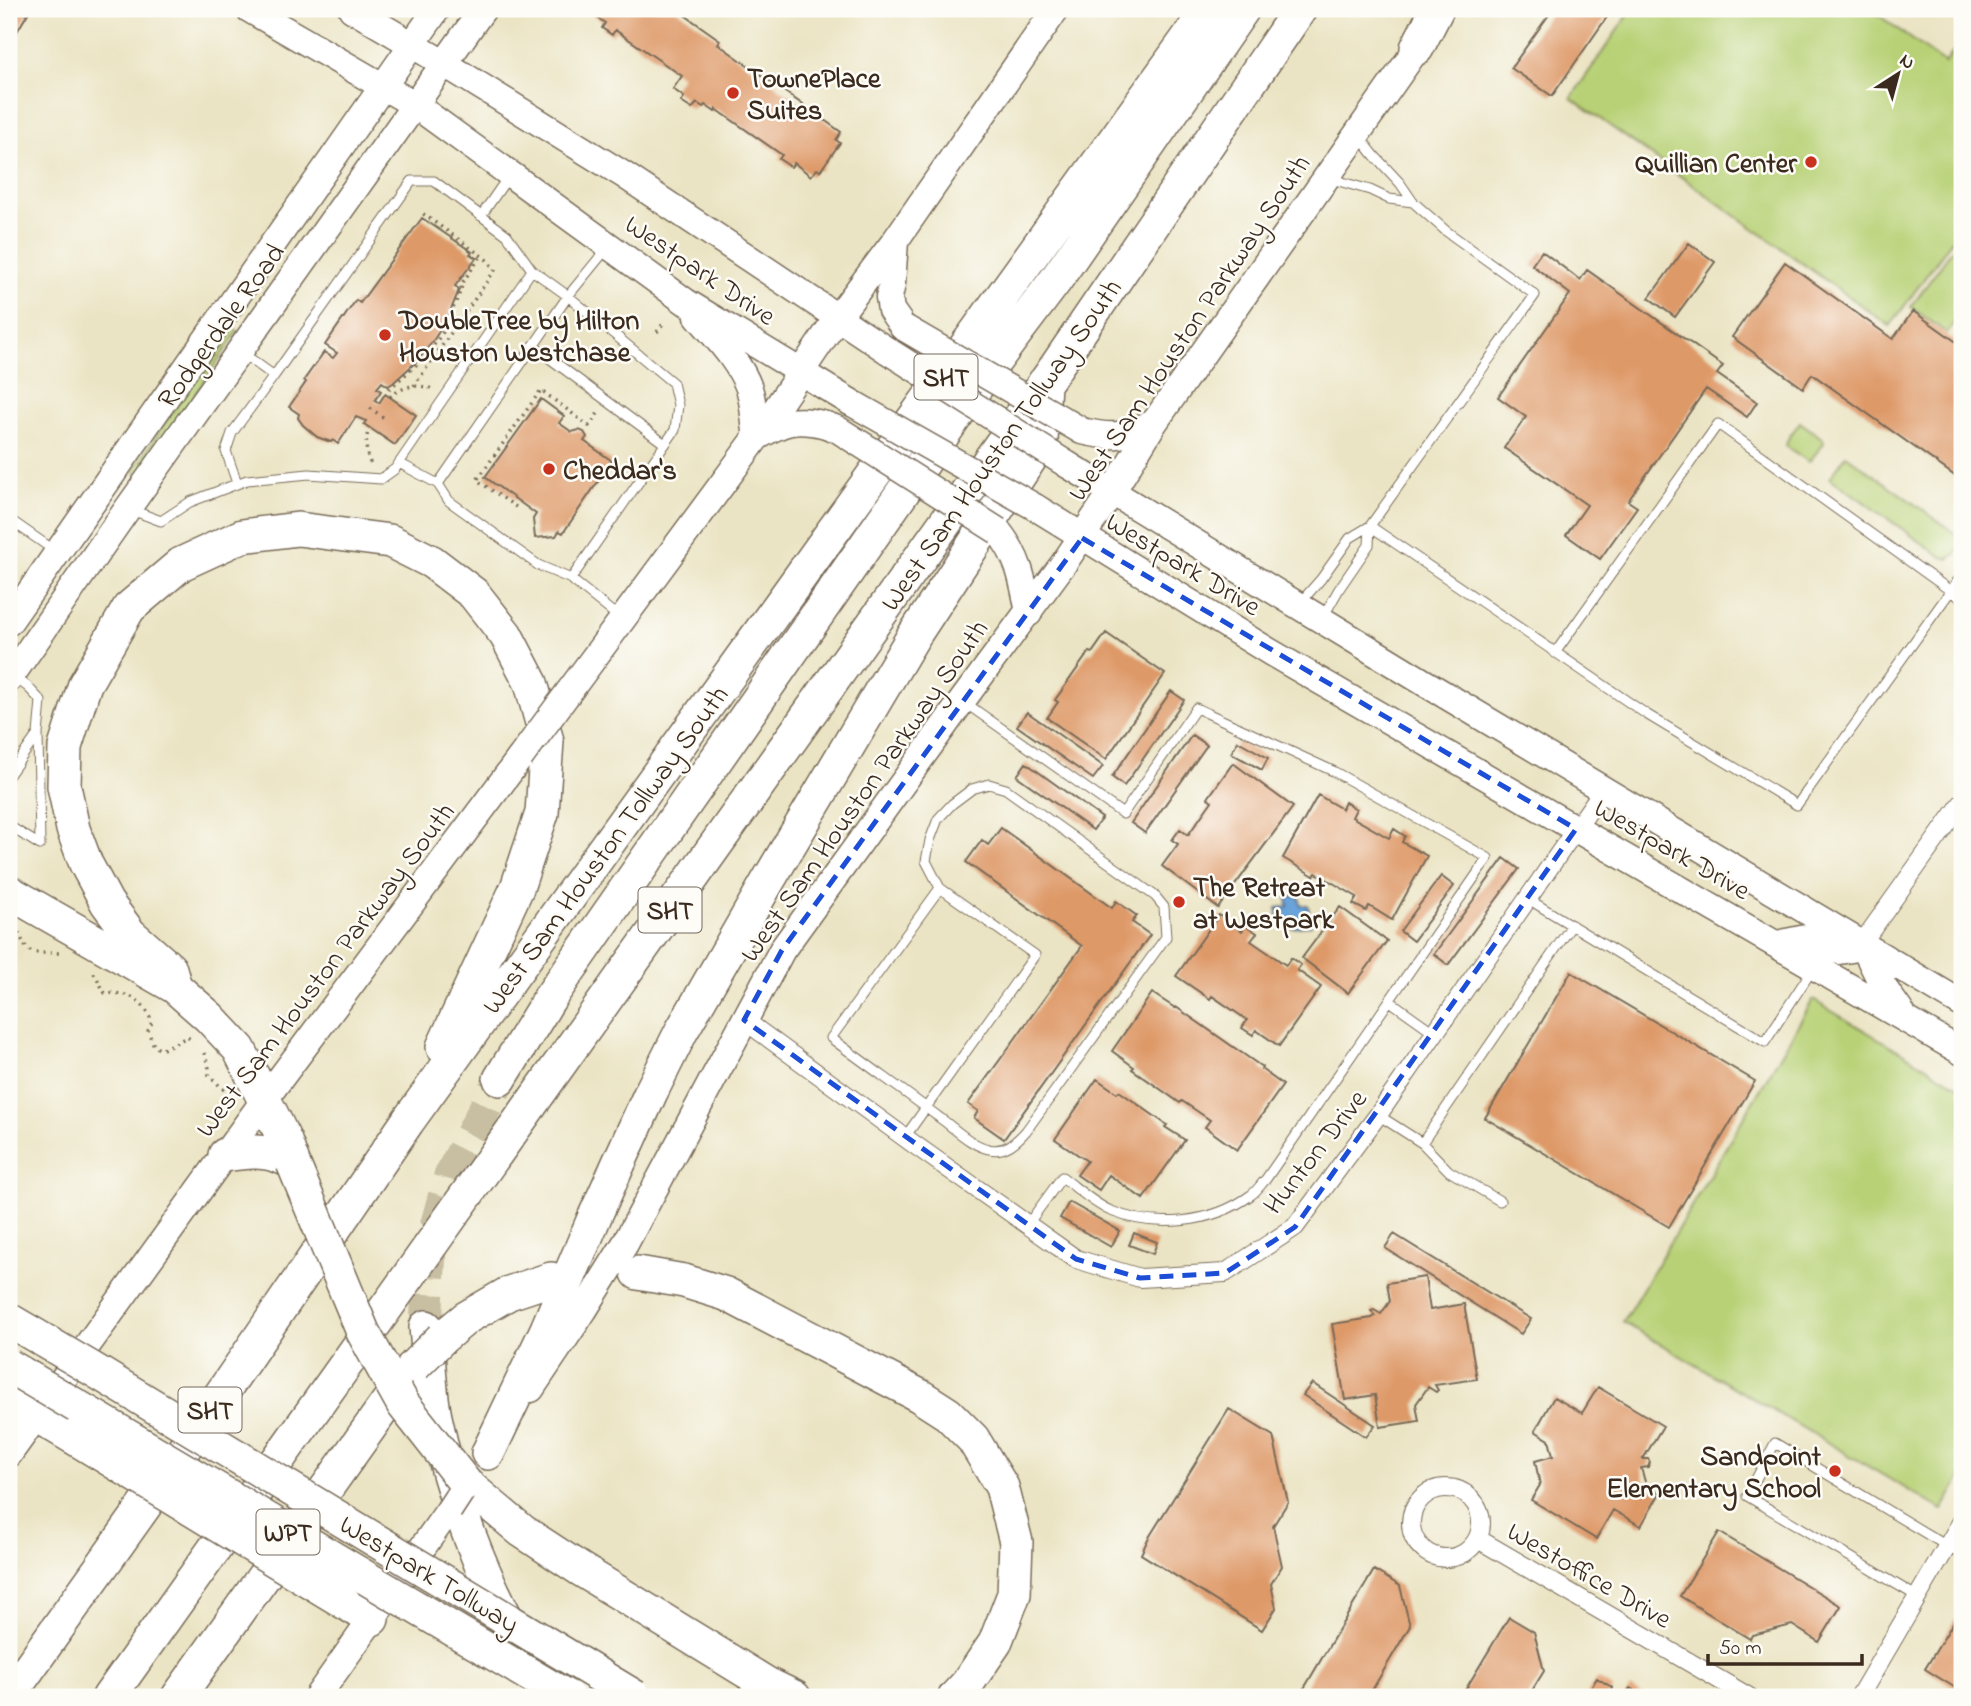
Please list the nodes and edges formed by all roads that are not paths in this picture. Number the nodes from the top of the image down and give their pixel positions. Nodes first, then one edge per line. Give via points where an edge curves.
1 (249, 9) edge
2 (352, 9) edge
3 (437, 9) edge
4 (483, 9) edge
5 (1056, 9) edge
6 (1209, 9) edge
7 (1243, 9) edge
8 (1300, 9) edge
9 (1437, 9) edge
10 (1445, 9) edge
11 (412, 44) junction
12 (1417, 48) junction
13 (445, 64) junction
14 (381, 86) junction
15 (415, 105) junction
16 (1358, 134) junction
17 (510, 174) junction
18 (1327, 178) junction
19 (1413, 202) junction
20 (481, 216) junction
21 (895, 242) junction
22 (610, 246) junction
23 (533, 270) junction
24 (568, 296) junction
25 (686, 302) junction
26 (837, 318) junction
27 (533, 346) junction
28 (239, 351) junction
29 (801, 372) junction
30 (274, 376) junction
31 (1044, 383) junction
32 (1154, 423) junction
33 (757, 437) junction
34 (665, 444) junction
35 (399, 463) junction
36 (237, 483) junction
37 (438, 484) junction
38 (1112, 492) junction
39 (128, 508) junction
40 (9, 519) edge
41 (1370, 526) junction
42 (1082, 538) junction
43 (56, 552) junction
44 (82, 573) junction
45 (1962, 575) edge
46 (571, 579) junction
47 (1951, 591) junction
48 (1962, 599) edge
49 (1298, 606) junction
50 (1029, 613) junction
51 (1322, 619) junction
52 (622, 620) junction
53 (9, 622) edge
54 (1555, 653) junction
55 (10, 677) edge
56 (962, 701) junction
57 (37, 734) junction
58 (9, 775) edge
59 (1603, 790) junction
60 (1962, 803) edge
61 (9, 826) edge
62 (1576, 829) junction
63 (940, 888) junction
64 (9, 892) edge
65 (1528, 898) junction
66 (1572, 925) junction
67 (1863, 943) junction
68 (1777, 944) junction
69 (1814, 966) junction
70 (175, 987) junction
71 (1390, 1001) junction
72 (1962, 1004) edge
73 (1906, 1019) junction
74 (744, 1020) junction
75 (1435, 1033) junction
76 (1962, 1052) edge
77 (500, 1079) tunnel mouth
78 (258, 1108) junction
79 (926, 1108) junction
80 (1378, 1115) junction
81 (408, 1121) junction
82 (905, 1137) junction
83 (1422, 1143) junction
84 (286, 1153) junction
85 (225, 1155) junction
86 (1500, 1201) dead end
87 (1028, 1224) junction
88 (638, 1273) dead end
89 (551, 1279) dead end
90 (9, 1320) edge
91 (434, 1332) junction
92 (9, 1366) edge
93 (23, 1407) edge
94 (9, 1454) edge
95 (474, 1483) junction
96 (1962, 1521) edge
97 (1478, 1539) dead end
98 (1955, 1550) edge
99 (1918, 1597) junction
100 (372, 1619) junction
101 (9, 1696) edge
102 (109, 1697) edge
103 (178, 1697) edge
104 (317, 1697) edge
105 (558, 1697) edge
106 (567, 1697) edge
107 (635, 1697) edge
108 (794, 1697) edge
109 (955, 1697) edge
110 (1749, 1697) edge
111 (1859, 1697) edge

1 - 14 main road, Westpark Drive
2 - 11 main road, Westpark Drive
3 - 11 main road, Rodgerdale Road
4 - 13 main road, Rodgerdale Road
5 - 21 main road, West Sam Houston Parkway South
6 - 81 highway, West Sam Houston Tollway South / SHT
7 - 77 highway via 549,999
8 - 31 highway, West Sam Houston Tollway South / SHT
9 - 12 highway
10 - 12 main road, West Sam Houston Parkway South
11 - 13 main road, Westpark Drive
11 - 14 main road, Rodgerdale Road
12 - 16 main road, West Sam Houston Parkway South
13 - 15 main road, Rodgerdale Road
13 - 26 main road, Westpark Drive via 624,175
14 - 15 main road, Westpark Drive
14 - 43 main road, Rodgerdale Road
15 - 17 main road, Westpark Drive
15 - 28 main road, Rodgerdale Road
16 - 18 main road, West Sam Houston Parkway South
16 - 19 lane
17 - 20 lane
17 - 22 main road, Westpark Drive
18 - 19 lane via 1389,199
18 - 32 main road, West Sam Houston Parkway South
19 - 41 lane via 1535,295
20 - 23 lane via 506,235
20 - 30 lane via 434,181 412,181
21 - 26 main road, West Sam Houston Parkway South
21 - 32 main road, bridge via 889,297 891,310 903,327 1082,431 1107,437
22 - 24 lane
22 - 25 main road, Westpark Drive
23 - 24 lane
23 - 35 lane
24 - 27 lane
24 - 34 lane via 673,383 678,405 674,430
25 - 29 main road, Westpark Drive
25 - 33 main road via 742,373 750,391
26 - 29 main road, West Sam Houston Parkway South
26 - 38 main road, Westpark Drive, bridge
27 - 34 lane
27 - 37 lane
28 - 30 lane
28 - 39 main road, Rodgerdale Road
29 - 33 main road, West Sam Houston Parkway South
29 - 42 main road, Westpark Drive, bridge
30 - 36 lane via 232,433 226,451
31 - 95 highway via 1041,442 913,637 681,1032
31 - 102 highway, West Sam Houston Tollway South / SHT
32 - 38 main road, West Sam Houston Parkway South
33 - 50 main road, bridge via 795,420 837,429 998,531 1021,573
33 - 52 main road, West Sam Houston Parkway South
34 - 46 lane
35 - 36 lane via 381,479 309,474
35 - 37 lane
36 - 39 lane via 190,502 161,521
37 - 46 lane via 449,502 538,565
38 - 42 main road, West Sam Houston Parkway South
38 - 49 main road, Westpark Drive
39 - 44 main road, Rodgerdale Road
40 - 43 lane
41 - 49 lane via 1350,538
41 - 51 lane via 1369,545
41 - 54 lane
42 - 50 main road, West Sam Houston Parkway South
42 - 62 main road, Westpark Drive
43 - 44 main road
43 - 53 main road, Rodgerdale Road
44 - 55 main road, Rodgerdale Road
45 - 47 lane
46 - 52 lane
47 - 48 lane
47 - 54 lane via 1797,805
47 - 54 lane via 1718,424
49 - 51 main road, Westpark Drive
50 - 56 main road, West Sam Houston Parkway South
51 - 59 main road, Westpark Drive
52 - 78 main road, West Sam Houston Parkway South, bridge
55 - 57 lane via 41,701
56 - 71 lane via 1122,814 1196,708 1333,771 1488,858
56 - 74 main road, West Sam Houston Parkway South via 782,950
57 - 58 lane
57 - 61 lane via 40,845
59 - 62 street, Hunton Drive
59 - 67 main road, Westpark Drive
60 - 67 street
62 - 65 street, Hunton Drive
62 - 68 main road, Westpark Drive
63 - 79 lane via 831,1038
63 - 79 lane via 1035,955
63 - 79 lane via 926,861 938,819 972,789 989,784 1006,789 1155,896 1164,907 1166,937 1016,1142 990,1150
64 - 70 highway
65 - 66 lane
65 - 75 street, Hunton Drive
66 - 69 lane via 1765,1042
66 - 83 lane
67 - 68 main road via 1839,951 1806,938
67 - 72 main road, Westpark Drive
67 - 73 main road
68 - 69 main road, Westpark Drive
69 - 73 main road, Westpark Drive
70 - 78 highway via 239,1049
70 - 81 highway via 170,969 130,934 107,903 73,829 64,786 65,747 85,684 129,608 181,564 242,536 298,529 390,541 432,562 474,594 506,635 531,683 547,741 542,813 517,888
71 - 75 lane
71 - 87 lane via 1252,1195 1219,1212 1167,1223 1108,1210 1062,1177
73 - 76 main road, Westpark Drive
74 - 82 street, Hunton Drive
74 - 95 main road, West Sam Houston Parkway South via 625,1244
75 - 80 street, Hunton Drive
78 - 84 highway
78 - 85 main road, West Sam Houston Parkway South
79 - 82 lane
80 - 83 lane
80 - 87 street, Hunton Drive via 1295,1227 1225,1273 1140,1278 1076,1258
81 - 101 highway, West Sam Houston Tollway South / SHT
82 - 87 street, Hunton Drive
83 - 86 lane via 1450,1171
84 - 85 highway
84 - 95 highway, bridge via 363,1332 403,1404
85 - 93 main road, West Sam Houston Parkway South
88 - 109 highway via 684,1280 726,1294 920,1396 948,1414 973,1439 1002,1487 1016,1542 1014,1594 995,1643
89 - 91 highway via 509,1293
90 - 107 highway, Westpark Tollway / WPT, bridge
91 - 103 highway, bridge
91 - 105 highway via 435,1416 481,1567 540,1677
92 - 106 highway, Westpark Tollway / WPT, bridge
93 - 94 main road, West Sam Houston Parkway South
93 - 100 highway, bridge
95 - 100 main road, West Sam Houston Parkway South
95 - 108 highway via 522,1531
96 - 98 street
97 - 110 street, Westoffice Drive
98 - 99 street
98 - 99 lane via 1775,1443 1746,1496
99 - 111 street
100 - 104 main road, West Sam Houston Parkway South

